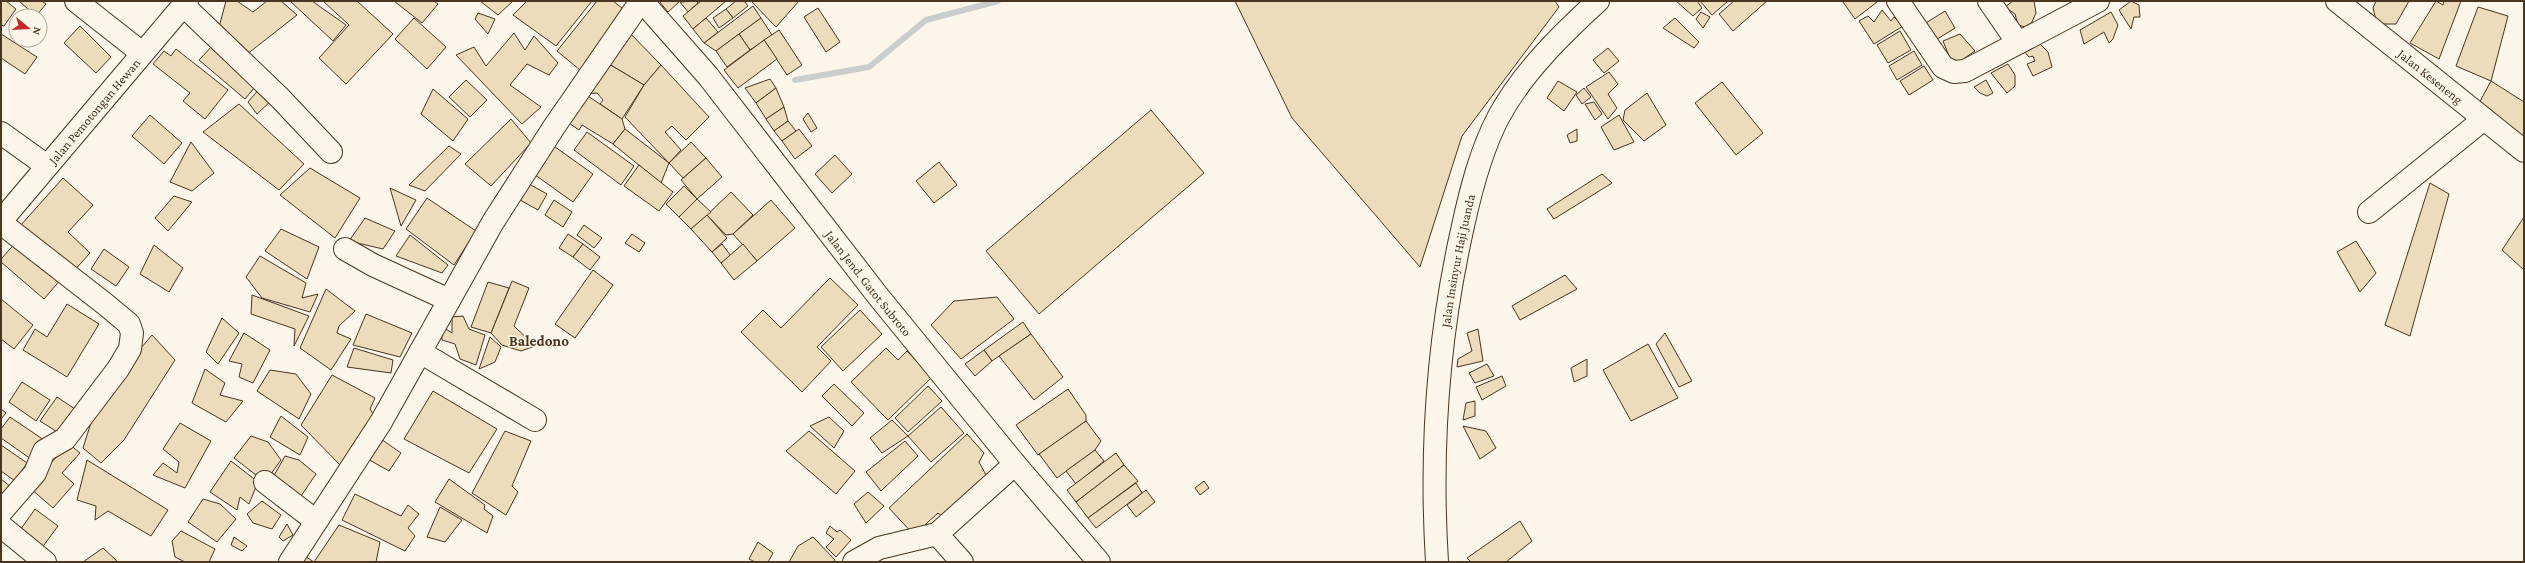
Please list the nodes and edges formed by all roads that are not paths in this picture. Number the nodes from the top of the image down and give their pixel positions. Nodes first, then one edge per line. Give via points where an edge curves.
1 (76, 1) edge
2 (642, 1) edge
3 (1598, 1) edge
4 (1898, 1) edge
5 (1989, 1) edge
6 (2098, 1) edge
7 (185, 3) edge
8 (2348, 5) edge
9 (2018, 43) junction
10 (142, 53) junction
11 (2484, 119) junction
12 (1, 133) edge
13 (331, 152) dead end
14 (2524, 152) edge
15 (47, 166) junction
16 (2369, 212) dead end
17 (1, 222) edge
18 (345, 249) dead end
19 (449, 300) junction
20 (420, 352) junction
21 (535, 420) dead end
22 (1015, 464) junction
23 (265, 482) dead end
24 (1, 512) edge
25 (316, 521) junction
26 (1, 526) edge
27 (937, 534) junction
28 (44, 562) edge
29 (290, 562) edge
30 (854, 562) edge
31 (962, 562) edge
32 (1099, 562) edge
33 (1437, 562) edge

1 - 10 street
2 - 19 street via 554,127 493,222
2 - 22 street, Jalan Jend. Gatot Subroto via 708,76 878,296
3 - 33 street, Jalan Insinyur Haji Juanda via 1568,29 1511,98 1487,141 1476,172 1451,284 1438,388 1435,505
4 - 9 street via 1943,67 1950,71 1965,71
5 - 9 street
6 - 9 street
7 - 10 street, Jalan Pemotongan Hewan
7 - 13 street
8 - 11 street, Jalan Keseneng
10 - 15 street, Jalan Pemotongan Hewan
11 - 14 street, Jalan Keseneng
11 - 16 street
12 - 15 street
15 - 17 street, Jalan Pemotongan Hewan
17 - 24 street via 129,324 132,333 130,349 118,369 65,439 44,451 35,473
18 - 19 street via 373,265
19 - 20 street
20 - 21 street
20 - 25 street via 381,422
22 - 27 street
22 - 32 street, Jalan Jend. Gatot Subroto
23 - 25 street
25 - 29 street
26 - 28 street
27 - 30 street via 879,548
27 - 31 street

